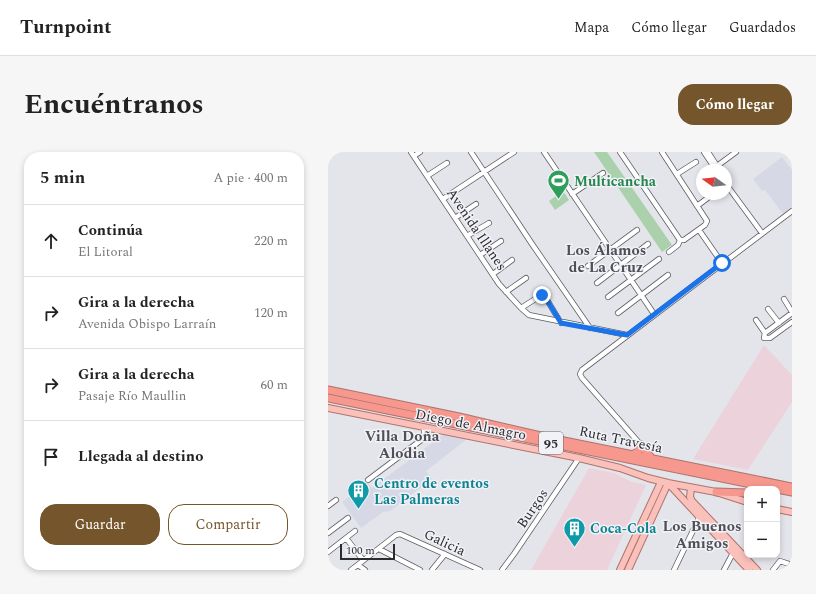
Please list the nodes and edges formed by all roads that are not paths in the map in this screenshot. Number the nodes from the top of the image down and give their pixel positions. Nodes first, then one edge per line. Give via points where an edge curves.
1 (420, 152) edge
2 (471, 152) edge
3 (514, 152) edge
4 (544, 152) edge
5 (620, 152) edge
6 (662, 152) edge
7 (704, 152) edge
8 (708, 152) edge
9 (736, 152) edge
10 (412, 154) edge
11 (696, 162) dead end
12 (447, 163) dead end
13 (713, 164) edge
14 (714, 164) edge
15 (723, 164) edge
16 (485, 171) junction
17 (603, 173) dead end
18 (677, 174) junction
19 (427, 176) junction
20 (732, 192) edge
21 (572, 194) junction
22 (443, 199) junction
23 (705, 200) edge
24 (476, 204) dead end
25 (697, 206) junction
26 (792, 210) edge
27 (455, 218) junction
28 (489, 223) dead end
29 (637, 230) dead end
30 (699, 230) junction
31 (762, 233) junction
32 (467, 236) junction
33 (680, 240) junction
34 (501, 241) dead end
35 (648, 244) dead end
36 (610, 250) junction
37 (669, 252) dead end
38 (480, 255) junction
39 (659, 259) dead end
40 (512, 260) dead end
41 (722, 263) junction
42 (621, 265) junction
43 (588, 266) dead end
44 (493, 274) junction
45 (668, 275) dead end
46 (526, 278) dead end
47 (631, 280) junction
48 (597, 282) dead end
49 (506, 292) junction
50 (641, 296) junction
51 (608, 297) dead end
52 (784, 299) dead end
53 (521, 308) junction
54 (768, 309) dead end
55 (618, 313) dead end
56 (792, 313) edge
57 (654, 314) junction
58 (756, 320) dead end
59 (792, 322) edge
60 (561, 323) junction
61 (779, 323) junction
62 (590, 328) junction
63 (766, 333) junction
64 (627, 335) junction
65 (328, 390) edge
66 (328, 398) edge
67 (328, 408) edge
68 (424, 427) junction
69 (641, 445) junction
70 (632, 455) junction
71 (579, 458) junction
72 (653, 459) junction
73 (368, 480) dead end
74 (661, 482) junction
75 (668, 484) junction
76 (761, 486) edge
77 (792, 487) edge
78 (691, 488) junction
79 (780, 490) edge
80 (716, 492) junction
81 (744, 493) edge
82 (780, 493) edge
83 (792, 493) edge
84 (336, 500) dead end
85 (744, 501) edge
86 (328, 506) edge
87 (780, 510) edge
88 (792, 512) edge
89 (701, 515) junction
90 (348, 518) dead end
91 (355, 532) dead end
92 (328, 533) edge
93 (346, 538) junction
94 (329, 549) edge
95 (378, 549) junction
96 (733, 553) junction
97 (445, 554) junction
98 (363, 560) junction
99 (358, 565) junction
100 (792, 565) edge
101 (351, 570) edge
102 (364, 570) edge
103 (420, 570) edge
104 (432, 570) edge
105 (480, 570) edge
106 (502, 570) edge
107 (620, 570) edge
108 (628, 570) edge
109 (674, 570) edge
110 (724, 570) edge
111 (749, 570) edge
112 (756, 570) edge
113 (773, 570) edge

1 - 10 street
2 - 16 street
3 - 16 street
4 - 21 street
5 - 33 street
6 - 18 street
7 - 13 street
8 - 14 street
9 - 15 street
10 - 19 street, Avenida Illanes
11 - 18 street
12 - 19 street
16 - 22 street
16 - 62 street
17 - 21 street
18 - 25 street
19 - 22 street, Avenida Illanes
20 - 31 street
21 - 36 street
22 - 27 street, Avenida Illanes
23 - 25 street
24 - 27 street
25 - 30 street via 707,221
26 - 31 street
27 - 32 street, Avenida Illanes
28 - 32 street
29 - 36 street
30 - 33 street
30 - 41 street
31 - 41 street
32 - 38 street, Avenida Illanes
33 - 37 street
34 - 38 street
35 - 42 street
36 - 42 street
36 - 43 street
38 - 44 street, Avenida Illanes
39 - 47 street
40 - 44 street
41 - 57 street
42 - 47 street
42 - 48 street
44 - 49 street, Avenida Illanes
45 - 50 street
46 - 49 street
47 - 50 street
47 - 51 street
49 - 53 street, Avenida Illanes
50 - 55 street
50 - 57 street
52 - 56 street
53 - 60 street, Avenida Illanes via 529,315
53 - 60 street via 544,295
54 - 61 street
56 - 61 street
57 - 64 street
58 - 63 street
59 - 63 street via 770,338 764,338
60 - 62 street
61 - 63 street
62 - 64 street
64 - 69 street via 580,374
65 - 70 highway, Ruta Travesía / 95
66 - 76 highway, Ruta Travesía / 95
67 - 68 main road, Diego de Almagro
68 - 71 main road, Diego de Almagro
68 - 73 street via 424,438
69 - 70 highway via 638,452
69 - 72 highway
70 - 72 highway, Ruta Travesía / 95
71 - 74 main road, Diego de Almagro
71 - 106 street, Burgos
72 - 77 highway, Ruta Travesía / 95
74 - 75 main road, Diego de Almagro
74 - 78 main road via 682,482
74 - 107 main road
75 - 78 main road, Diego de Almagro
75 - 89 main road
75 - 108 main road
78 - 80 main road, Diego de Almagro
78 - 89 main road via 690,499
79 - 83 highway, Ruta Travesía / 95
80 - 81 highway
80 - 85 main road, Diego de Almagro
82 - 83 highway
84 - 86 street
87 - 88 main road
89 - 96 main road
89 - 109 street
89 - 112 main road
90 - 92 street
91 - 93 street
93 - 94 street
93 - 98 street
95 - 97 street, Galicia via 400,534
95 - 98 street
95 - 103 street
96 - 110 street
96 - 111 main road
97 - 104 street
97 - 105 street, Galicia
98 - 99 street
99 - 101 street
99 - 102 street
100 - 113 street via 780,561

